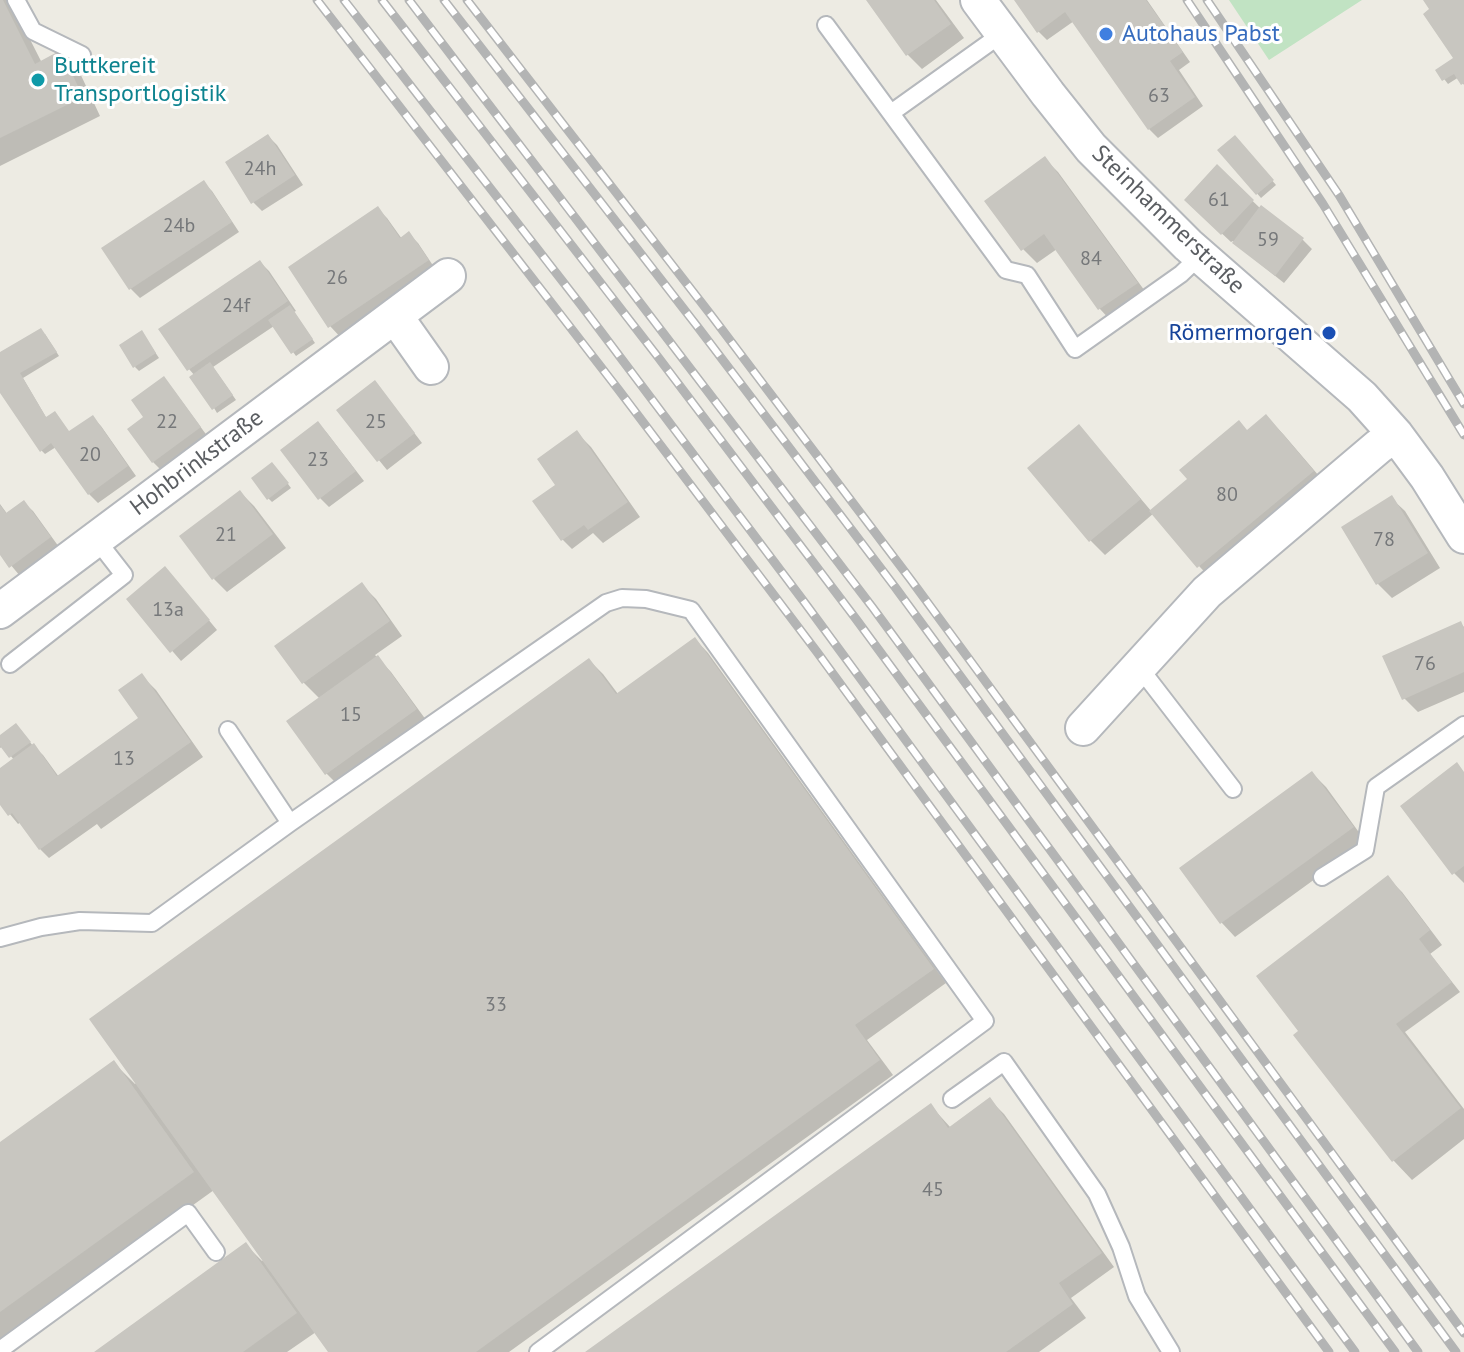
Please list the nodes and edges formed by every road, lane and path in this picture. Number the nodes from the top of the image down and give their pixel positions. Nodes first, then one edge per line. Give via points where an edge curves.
1 (16, 0) edge
2 (981, 1) edge
3 (826, 25) dead end
4 (1003, 33) junction
5 (82, 55) dead end
6 (891, 113) junction
7 (1201, 255) junction
8 (448, 276) dead end
9 (395, 316) junction
10 (431, 367) dead end
11 (1396, 435) junction
12 (1464, 536) edge
13 (96, 539) junction
14 (0, 611) edge
15 (10, 664) dead end
16 (1139, 667) junction
17 (1464, 725) edge
18 (1083, 728) dead end
19 (228, 730) dead end
20 (1233, 789) dead end
21 (290, 823) junction
22 (1322, 877) dead end
23 (0, 938) edge
24 (952, 1099) dead end
25 (216, 1252) dead end
26 (0, 1350) edge
27 (538, 1352) edge
28 (1171, 1352) edge

1 - 5 lane via 33,31
2 - 4 street, Steinhammerstraße
3 - 6 lane
4 - 6 lane
4 - 7 street, Steinhammerstraße via 1091,148
6 - 7 lane via 1006,270 1027,275 1075,349
7 - 11 street, Steinhammerstraße via 1362,397
8 - 9 street, Hohbrinkstraße
9 - 10 street
9 - 13 street, Hohbrinkstraße
11 - 12 street, Steinhammerstraße
11 - 16 street via 1207,592
13 - 14 street, Hohbrinkstraße
13 - 15 lane via 124,575
16 - 18 street
16 - 20 lane
17 - 22 lane via 1376,787 1365,850
19 - 21 lane
21 - 23 lane via 152,923 80,921
21 - 27 lane via 606,603 622,598 671,604 691,610 985,1021
24 - 28 lane via 1004,1062 1097,1194 1137,1296
25 - 26 lane via 188,1213

